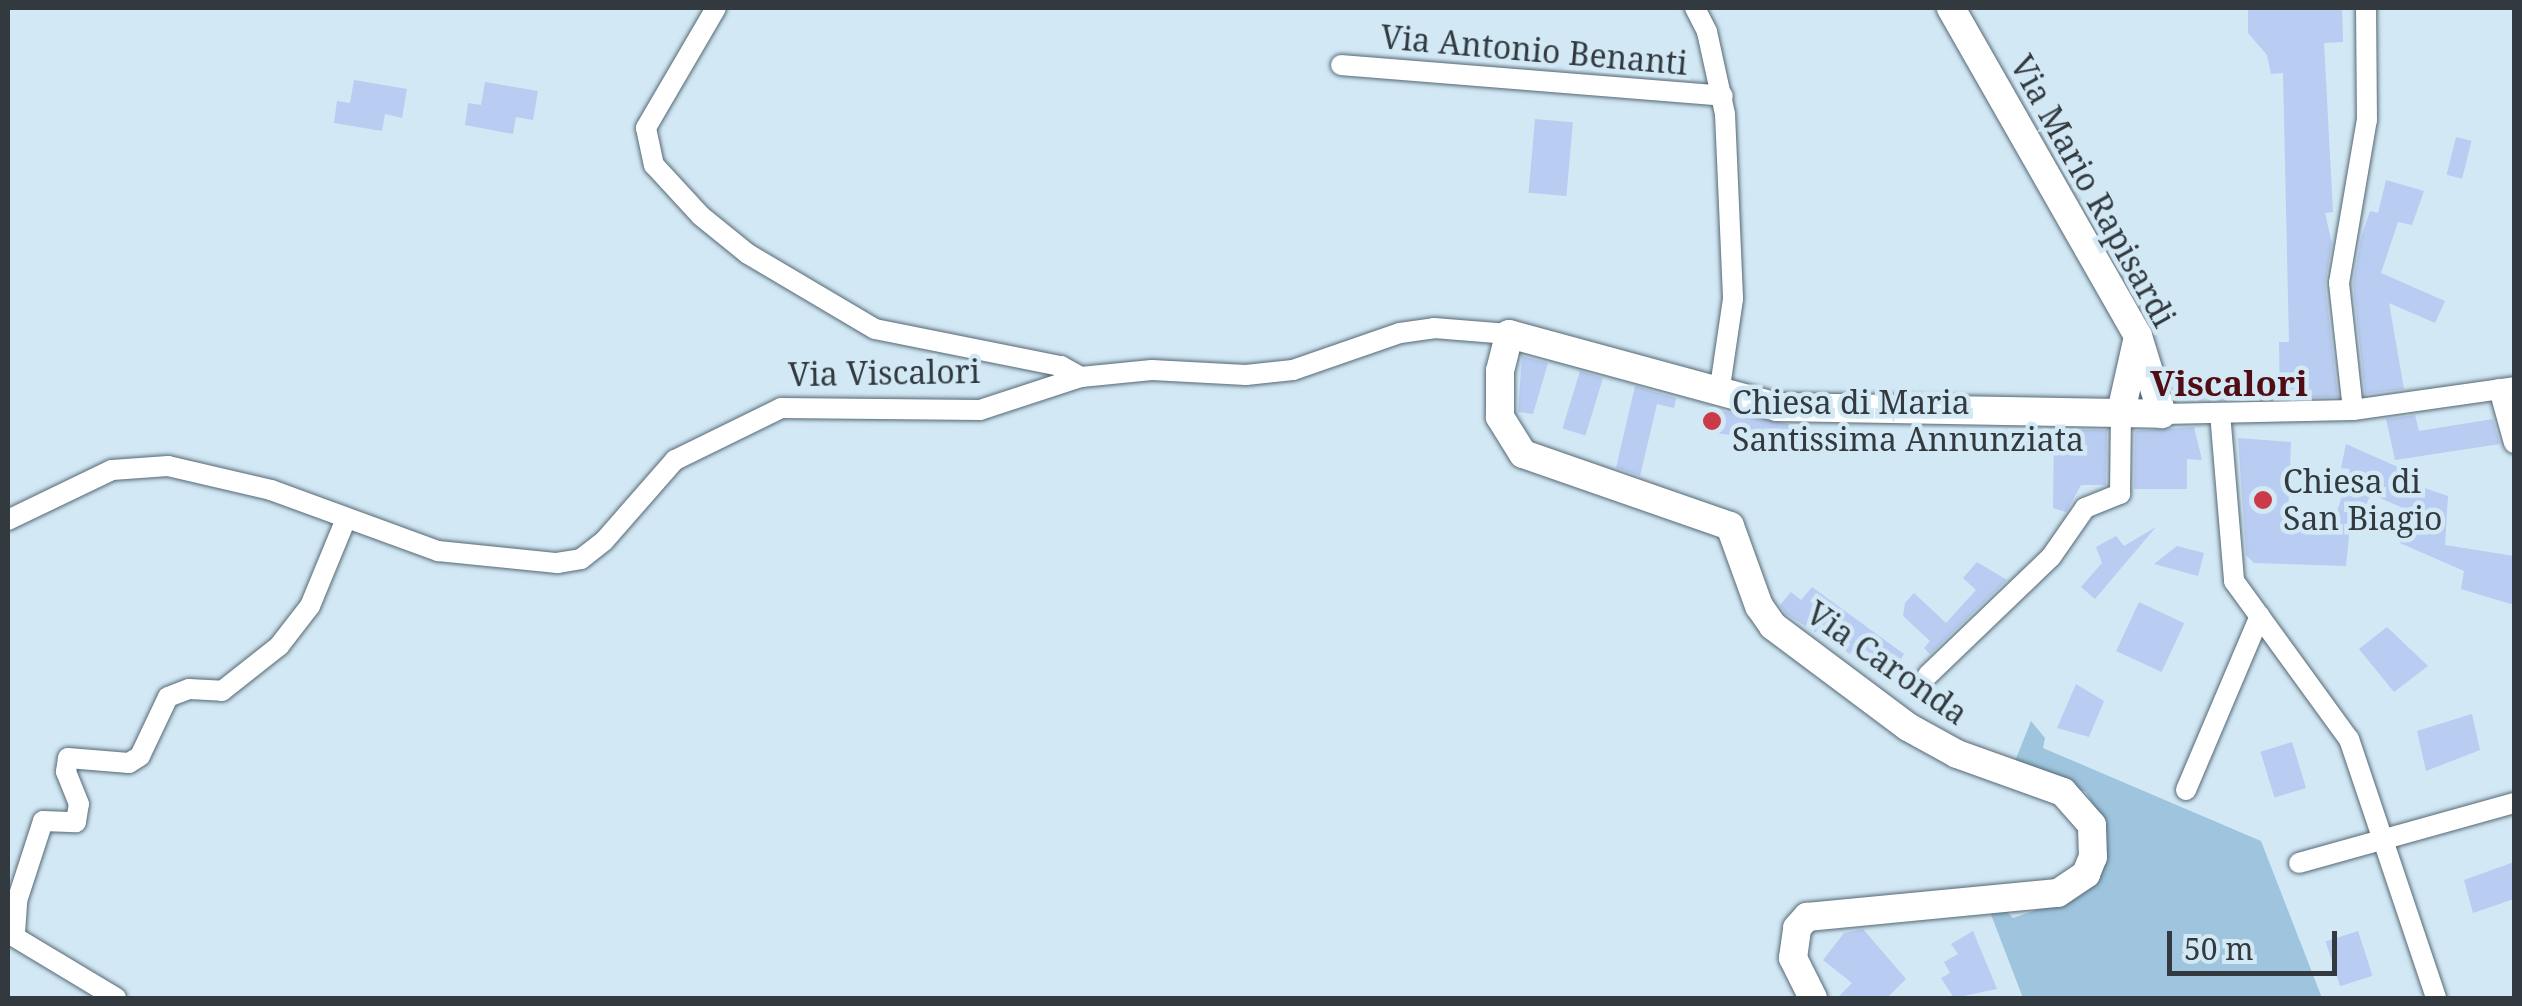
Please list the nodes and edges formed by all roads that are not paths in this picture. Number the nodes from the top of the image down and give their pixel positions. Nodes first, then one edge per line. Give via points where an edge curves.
1 (716, 8) edge
2 (1695, 8) edge
3 (1951, 8) edge
4 (2366, 8) edge
5 (1340, 64) dead end
6 (1723, 96) junction
7 (1509, 334) junction
8 (2138, 336) junction
9 (1081, 377) junction
10 (2507, 388) edge
11 (1720, 394) junction
12 (2354, 410) junction
13 (2121, 412) junction
14 (2220, 413) junction
15 (2162, 414) junction
16 (2514, 443) edge
17 (8, 520) edge
18 (345, 520) junction
19 (2260, 616) junction
20 (1928, 676) dead end
21 (2186, 790) dead end
22 (2514, 803) edge
23 (2382, 840) junction
24 (2299, 863) dead end
25 (11, 933) edge
26 (116, 998) edge
27 (1813, 998) edge
28 (2436, 998) edge

1 - 9 street via 646,128 654,165 701,216 875,328 1061,366
2 - 6 street
3 - 8 street, Via Mario Rapisardi
4 - 12 street via 2367,120 2339,283
5 - 6 street, Via Antonio Benanti
6 - 11 street via 1733,299
7 - 9 street, Via Viscalori via 1434,328 1400,333 1293,370 1246,375 1152,370
7 - 11 street, Via Viscalori
7 - 27 street, Via Caronda via 1500,417 1523,454 1730,526 1758,606 1773,626 1908,727 1957,754 2063,792 2092,824 2093,858 2086,874 2058,893 1807,917 1797,928 1794,958
8 - 13 street
8 - 15 street, Via Mario Rapisardi
9 - 18 street, Via Viscalori via 980,410 812,404 754,415 675,460 581,559 473,559
10 - 12 street
10 - 16 street
11 - 13 street, Via Viscalori via 1777,408
12 - 14 street
13 - 15 street, Via Viscalori
13 - 20 street via 2120,494 2085,508 2051,557
14 - 15 street
14 - 19 street via 2234,581
17 - 18 street, Via Viscalori via 137,464 216,475
18 - 25 street via 310,606 278,646 222,691 189,689 168,698 140,756 129,763 68,758 66,772 79,804 76,822 43,821
19 - 21 street
19 - 23 street via 2349,739
22 - 23 street
23 - 24 street
23 - 28 street
25 - 26 street

